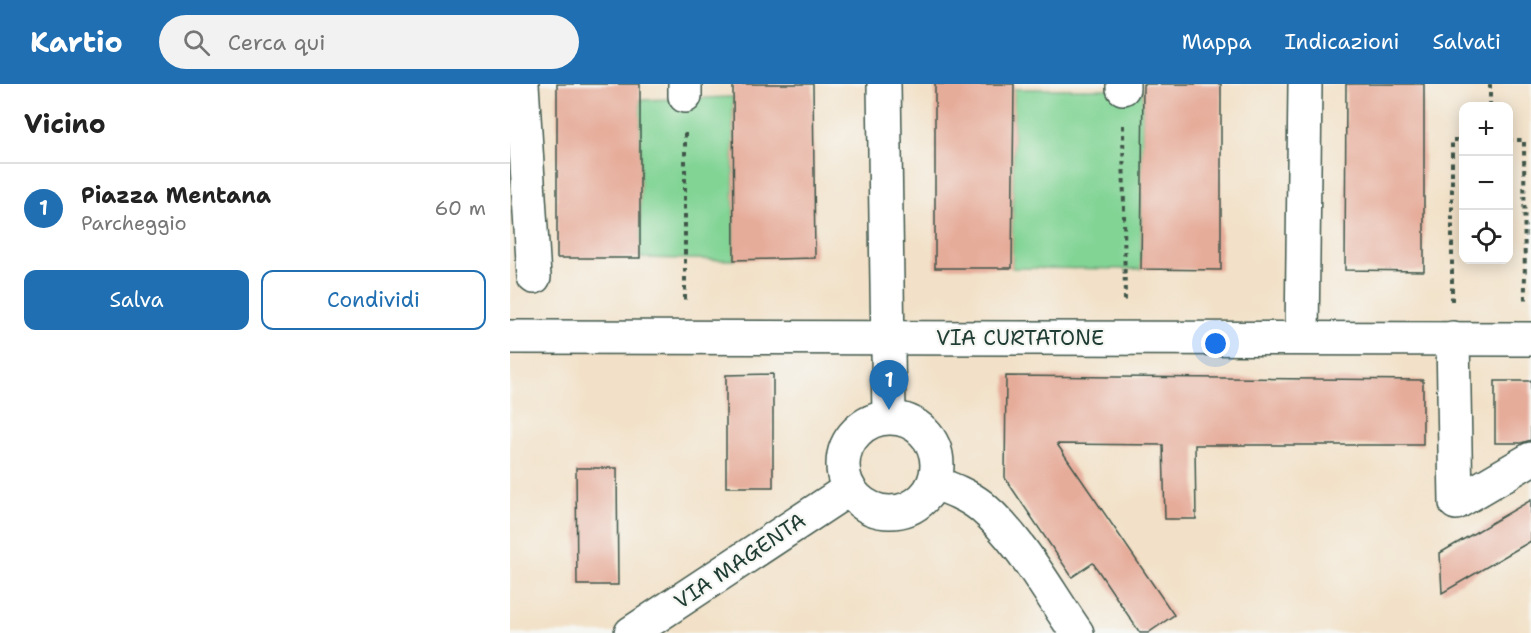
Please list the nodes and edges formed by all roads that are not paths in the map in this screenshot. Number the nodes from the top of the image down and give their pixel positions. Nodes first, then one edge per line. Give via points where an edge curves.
1 (522, 84) edge
2 (884, 84) edge
3 (1305, 85) edge
4 (534, 277) dead end
5 (510, 337) edge
6 (887, 338) junction
7 (1302, 338) junction
8 (1453, 338) junction
9 (1528, 339) edge
10 (890, 417) junction
11 (1531, 459) edge
12 (935, 483) junction
13 (849, 489) junction
14 (631, 633) edge
15 (1077, 633) edge

1 - 4 street
2 - 6 street
3 - 7 street
5 - 6 street, VIA CURTATONE
6 - 7 street, VIA CURTATONE
6 - 10 street
7 - 8 street, VIA CURTATONE
8 - 9 street, VIA CURTATONE
8 - 11 street via 1456,503
10 - 12 street via 915,424 928,435 936,450
10 - 13 street via 872,420 853,435 845,449 842,470
12 - 13 street via 921,501 907,510 890,513 859,502
12 - 15 street via 958,491 996,520
13 - 14 street, VIA MAGENTA

